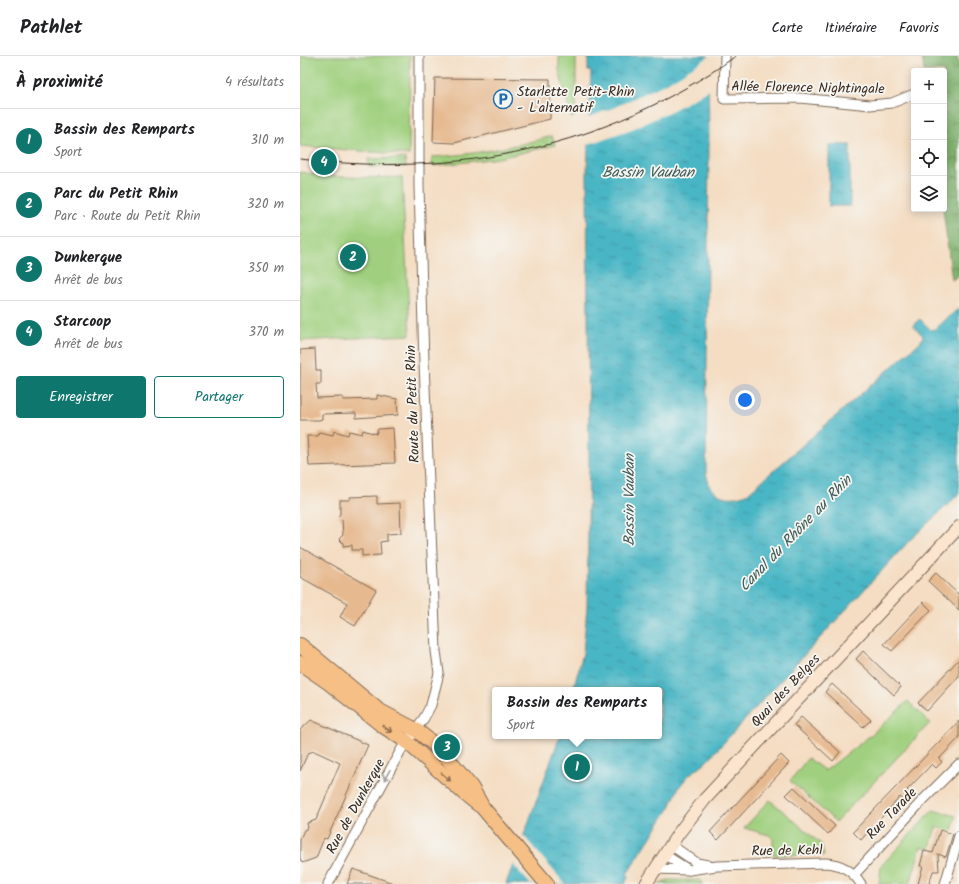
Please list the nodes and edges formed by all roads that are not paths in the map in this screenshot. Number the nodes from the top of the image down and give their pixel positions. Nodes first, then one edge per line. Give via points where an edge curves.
1 (419, 56) edge
2 (725, 56) edge
3 (911, 95) edge
4 (959, 527) edge
5 (300, 645) edge
6 (300, 656) edge
7 (300, 664) edge
8 (350, 687) junction
9 (416, 730) junction
10 (406, 741) junction
11 (959, 764) edge
12 (483, 808) junction
13 (959, 836) edge
14 (668, 850) junction
15 (717, 866) junction
16 (655, 869) junction
17 (689, 870) junction
18 (854, 875) junction
19 (328, 884) edge
20 (547, 884) edge
21 (646, 884) edge
22 (861, 884) edge
23 (945, 884) edge

1 - 9 street, Route du Petit Rhin via 419,199 424,362 438,673 431,705
2 - 3 street, Allée Florence Nightingale via 724,99 800,98 870,105 892,103
4 - 14 main road, Quai des Belges via 705,799
5 - 8 main road
6 - 8 main road
7 -> 10 main road
8 - 9 main road via 378,710
9 - 10 street, Route du Petit Rhin
9 - 12 main road via 444,753 471,787
10 -> 12 main road
10 -> 19 street, Rue de Dunkerque
11 - 18 street, Rue Tarade
12 - 20 main road
13 - 23 street
14 - 15 street, Rue de Kehl via 697,863
14 - 16 main road, Quai des Belges
14 - 17 street
15 - 17 street, Rue de Kehl
15 - 18 street, Rue de Kehl via 826,863 840,865
16 - 17 street, Rue de Kehl
16 - 21 main road, Quai des Belges
18 - 22 street

